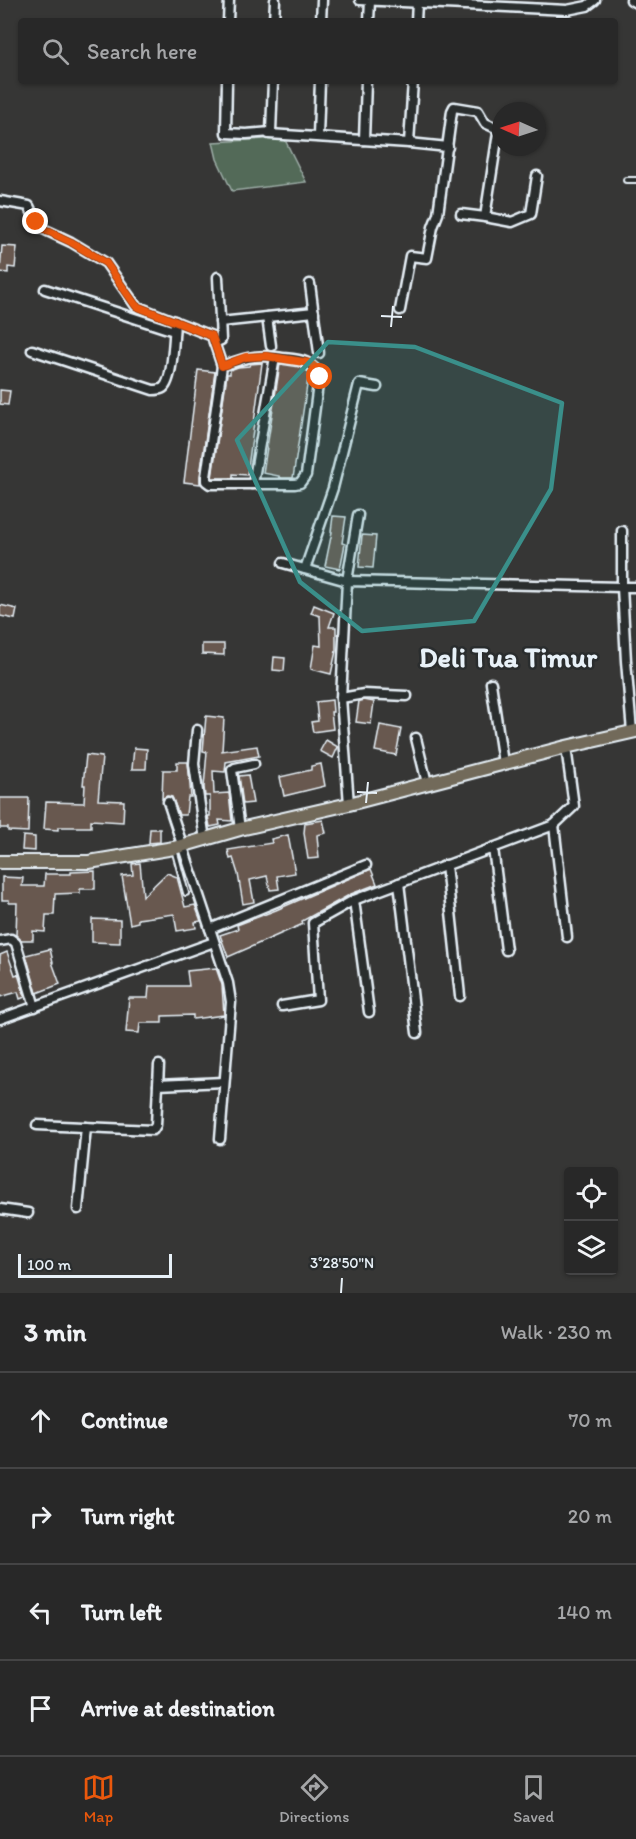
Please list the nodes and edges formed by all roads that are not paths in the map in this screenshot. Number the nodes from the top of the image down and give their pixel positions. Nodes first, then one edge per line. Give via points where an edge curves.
1 (229, 0) edge
2 (275, 0) edge
3 (322, 0) edge
4 (360, 0) edge
5 (596, 0) edge
6 (631, 0) edge
7 (370, 1) edge
8 (417, 3) junction
9 (636, 3) edge
10 (228, 18) edge
11 (274, 18) edge
12 (321, 18) edge
13 (369, 18) edge
14 (416, 18) edge
15 (227, 84) edge
16 (273, 84) edge
17 (320, 84) edge
18 (366, 84) edge
19 (412, 84) edge
20 (269, 134) junction
21 (318, 136) junction
22 (364, 140) junction
23 (409, 143) junction
24 (448, 147) dead end
25 (537, 176) dead end
26 (626, 180) dead end
27 (636, 180) edge
28 (0, 201) edge
29 (460, 214) dead end
30 (485, 217) junction
31 (218, 277) dead end
32 (310, 284) dead end
33 (45, 289) dead end
34 (400, 310) dead end
35 (314, 312) junction
36 (267, 317) junction
37 (176, 321) junction
38 (220, 322) junction
39 (174, 331) junction
40 (271, 346) dead end
41 (216, 348) junction
42 (32, 350) dead end
43 (319, 353) dead end
44 (275, 357) junction
45 (222, 365) junction
46 (377, 387) dead end
47 (253, 484) junction
48 (358, 515) dead end
49 (621, 531) dead end
50 (283, 563) dead end
51 (305, 569) junction
52 (346, 581) junction
53 (622, 587) junction
54 (636, 587) edge
55 (491, 683) dead end
56 (406, 696) dead end
57 (341, 698) junction
58 (197, 730) dead end
59 (634, 731) edge
60 (416, 738) dead end
61 (566, 747) junction
62 (503, 763) junction
63 (254, 764) dead end
64 (428, 783) junction
65 (168, 802) dead end
66 (349, 804) junction
67 (554, 825) junction
68 (240, 829) junction
69 (205, 840) junction
70 (178, 847) junction
71 (493, 848) junction
72 (0, 862) edge
73 (366, 865) dead end
74 (446, 866) junction
75 (399, 883) junction
76 (186, 893) dead end
77 (354, 900) junction
78 (210, 929) junction
79 (567, 937) dead end
80 (0, 941) edge
81 (214, 942) junction
82 (506, 950) dead end
83 (460, 996) dead end
84 (35, 1006) junction
85 (282, 1006) dead end
86 (369, 1012) dead end
87 (0, 1019) edge
88 (417, 1033) dead end
89 (159, 1065) dead end
90 (224, 1082) junction
91 (158, 1085) junction
92 (37, 1125) dead end
93 (86, 1127) junction
94 (220, 1139) dead end
95 (0, 1209) edge
96 (78, 1209) dead end
97 (28, 1213) dead end

1 - 10 street
2 - 11 street
3 - 12 street
4 - 7 street
5 - 8 street via 567,10
6 - 9 street
7 - 8 street
7 - 13 street
8 - 14 street
15 - 20 street via 226,133
16 - 20 street
17 - 21 street
18 - 22 street
19 - 23 street
20 - 21 street
21 - 22 street
22 - 23 street
23 - 24 street
25 - 30 street via 531,214 512,222
26 - 27 lane
28 - 37 street via 29,206 39,227 106,263 136,306
29 - 30 street
30 - 34 street via 498,133 478,111 454,108 438,214 427,258 410,256
31 - 38 street
32 - 35 street
33 - 39 street
35 - 36 street
35 - 43 street
36 - 38 street
36 - 40 street
37 - 39 street
37 - 41 street via 212,336
38 - 41 street via 221,340
39 - 42 street via 169,378 159,390
41 - 45 street
44 - 45 street via 257,355
44 - 47 street
44 - 47 street via 310,363 320,377 306,475 300,483
45 - 47 street via 206,481 219,485
46 - 51 street via 359,384 333,488
48 - 52 street
49 - 53 street
50 - 51 street
51 - 52 street
52 - 53 street
52 - 57 street
53 - 54 street
53 - 59 street
55 - 62 street
56 - 57 street via 364,694
57 - 66 street
58 - 69 street via 194,764
59 - 61 main road
60 - 64 street
61 - 62 main road
61 - 67 street via 574,806
62 - 64 main road
63 - 68 street via 232,770
64 - 66 main road
65 - 70 street
66 - 68 main road
67 - 71 street
67 - 79 street
68 - 69 main road
69 - 70 main road
70 - 72 main road via 89,862
70 - 76 lane
70 - 78 street
71 - 74 street
71 - 82 street
73 - 78 street
74 - 75 street
74 - 83 street
75 - 77 street
75 - 88 street
77 - 85 street via 313,923 318,1000
77 - 86 street
78 - 81 street
80 - 84 street via 11,939 16,944
81 - 84 street
81 - 90 street via 231,1002
84 - 87 street
89 - 91 street
90 - 91 street
90 - 94 street
91 - 93 street via 154,1129
92 - 93 street
93 - 96 street
95 - 97 street

